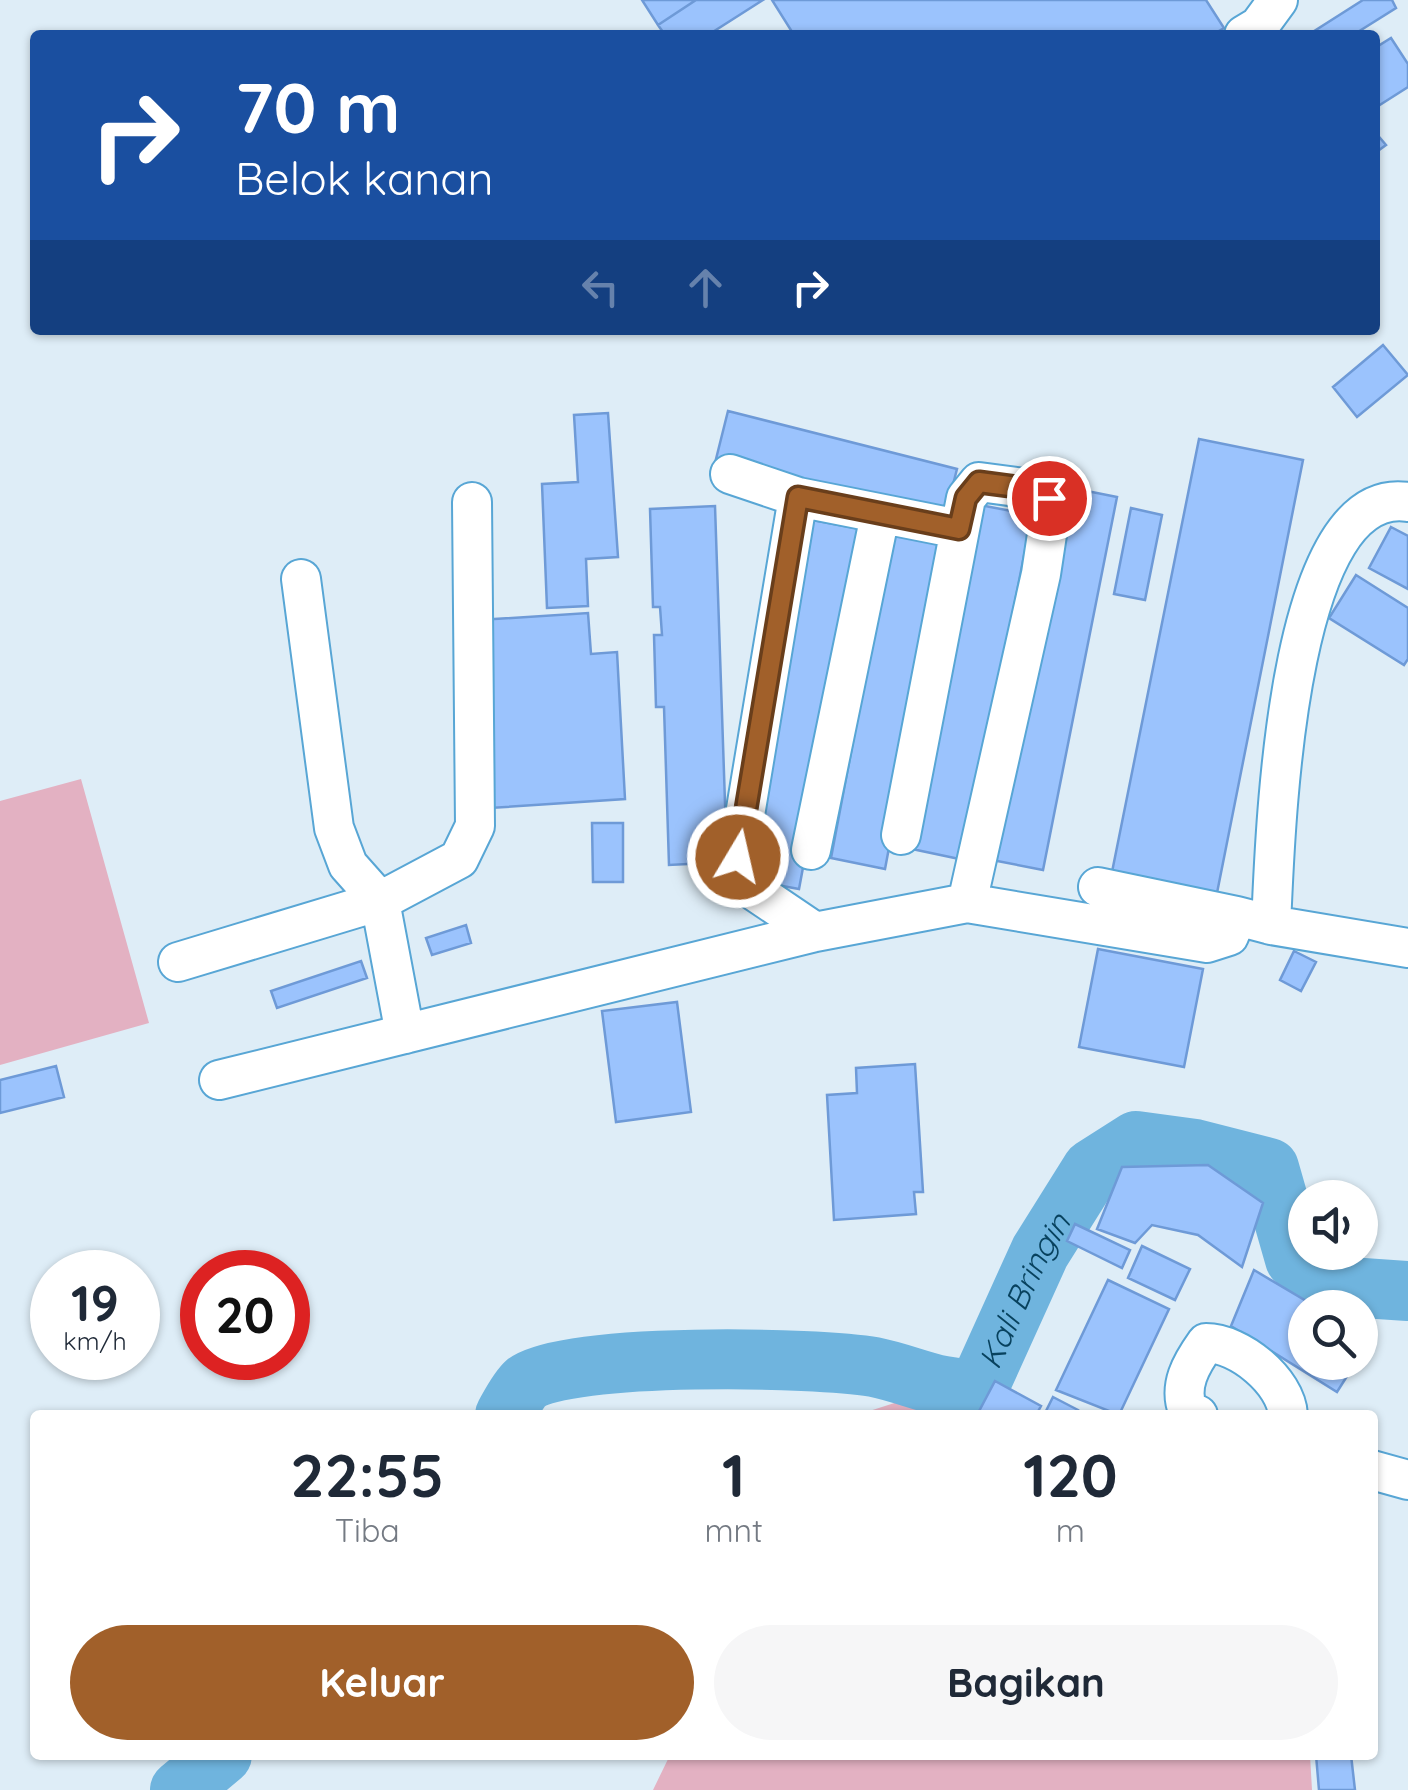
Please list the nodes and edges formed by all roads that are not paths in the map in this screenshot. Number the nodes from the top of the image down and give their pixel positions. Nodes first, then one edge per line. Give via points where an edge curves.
1 (1278, 0) edge
2 (1252, 30) edge
3 (730, 474) dead end
4 (798, 497) junction
5 (472, 502) dead end
6 (1408, 502) edge
7 (880, 515) junction
8 (959, 529) junction
9 (301, 579) dead end
10 (901, 835) dead end
11 (811, 850) dead end
12 (1098, 887) dead end
13 (380, 902) junction
14 (967, 903) junction
15 (1254, 921) junction
16 (815, 932) junction
17 (1408, 948) edge
18 (178, 962) dead end
19 (405, 1034) junction
20 (219, 1080) dead end
21 (1188, 1410) edge
22 (1288, 1410) edge
23 (1378, 1472) edge
24 (1408, 1480) edge

1 - 2 lane
3 - 4 lane
4 - 7 lane
4 - 16 lane via 738,857 744,884
5 - 13 lane via 474,826 458,859
6 - 15 lane via 1379,505 1354,524 1314,584 1298,643 1275,840
7 - 8 lane
7 - 11 lane
8 - 10 lane
8 - 14 lane via 966,498 979,482 1049,498 1041,574
9 - 13 lane via 334,828 348,865
12 - 15 lane
13 - 18 lane
13 - 19 lane
14 - 15 lane via 1207,943
14 - 16 lane
15 - 17 lane
16 - 19 lane
19 - 20 lane
21 - 22 lane via 1189,1368 1206,1343 1222,1343 1280,1385
23 - 24 lane

